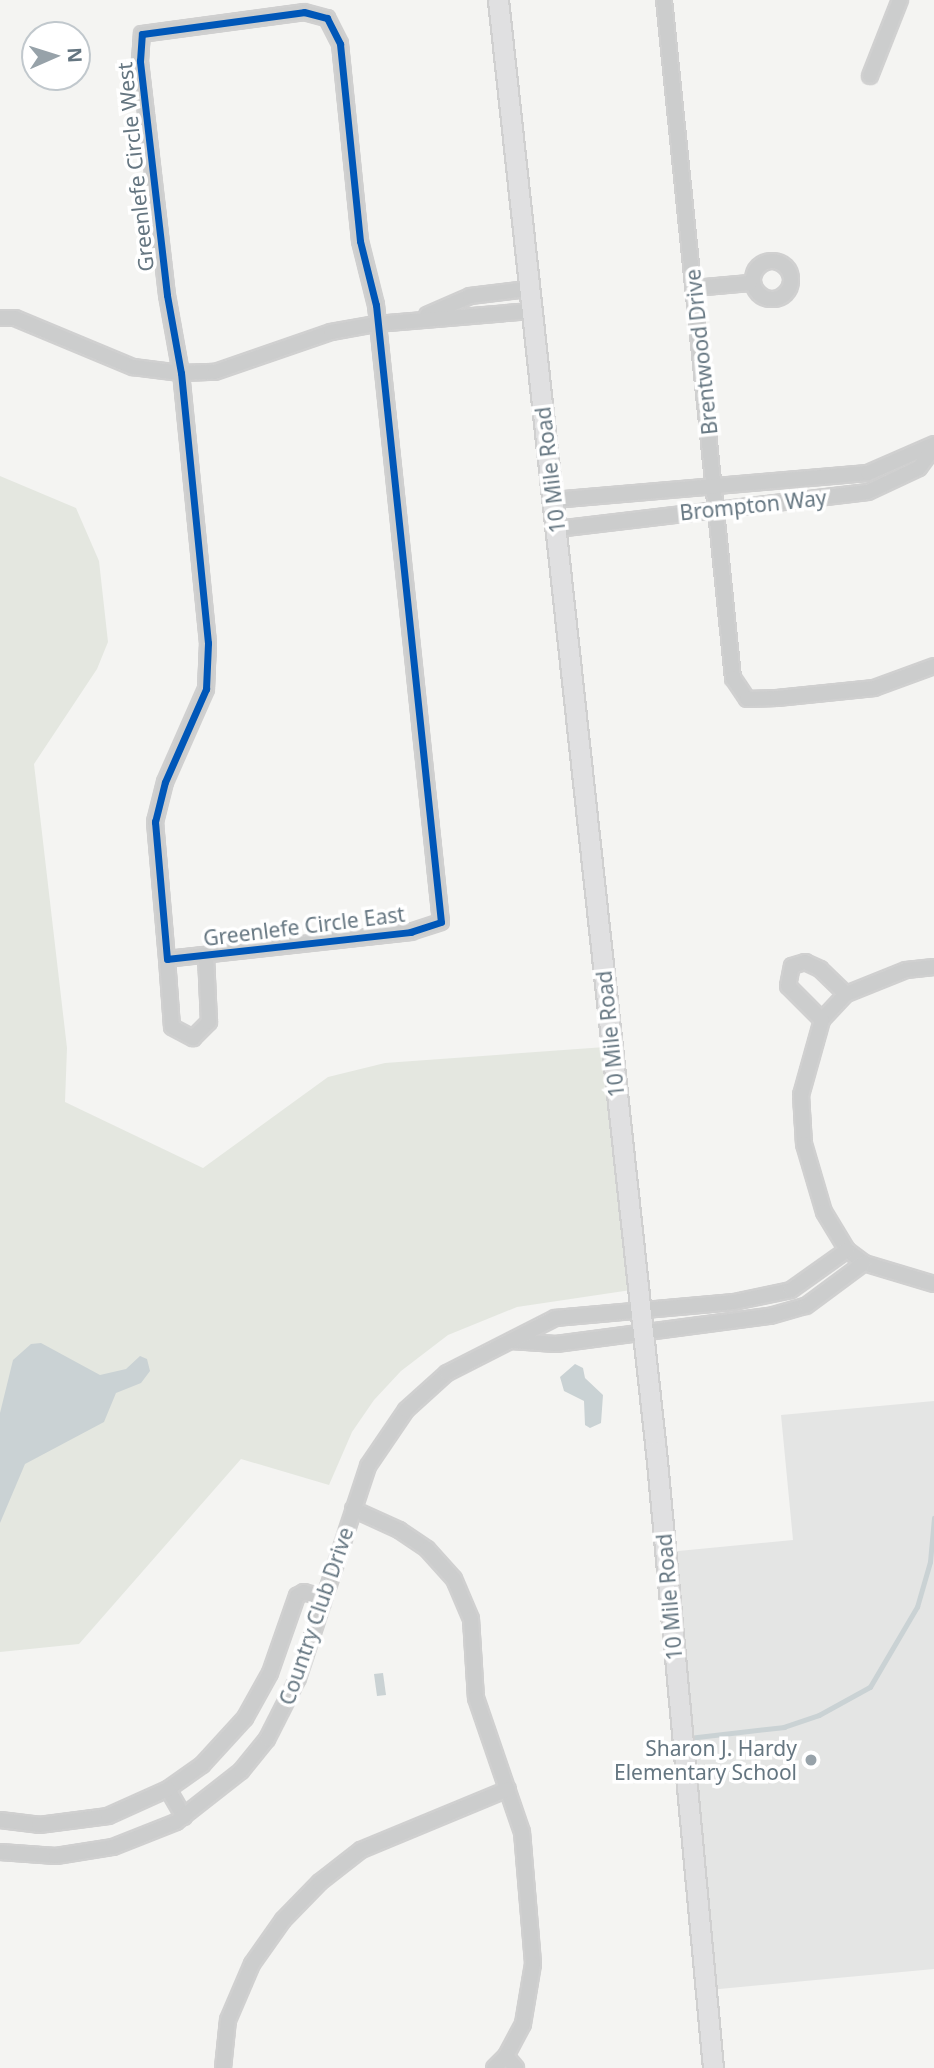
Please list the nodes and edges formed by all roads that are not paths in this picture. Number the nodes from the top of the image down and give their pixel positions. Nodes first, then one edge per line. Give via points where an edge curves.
1 (498, 0) edge
2 (663, 0) edge
3 (900, 0) edge
4 (870, 76) dead end
5 (751, 283) dead end
6 (694, 288) junction
7 (528, 289) junction
8 (531, 311) junction
9 (0, 318) edge
10 (419, 318) junction
11 (376, 324) junction
12 (181, 373) junction
13 (934, 446) edge
14 (715, 486) junction
15 (553, 500) junction
16 (717, 507) junction
17 (557, 529) junction
18 (934, 666) edge
19 (206, 956) junction
20 (167, 959) junction
21 (934, 967) edge
22 (846, 994) junction
23 (822, 1020) junction
24 (847, 1250) junction
25 (864, 1263) junction
26 (934, 1284) edge
27 (641, 1307) junction
28 (643, 1334) junction
29 (511, 1341) junction
30 (353, 1509) junction
31 (324, 1598) junction
32 (168, 1789) junction
33 (508, 1789) junction
34 (184, 1817) junction
35 (0, 1820) edge
36 (0, 1852) edge
37 (506, 2056) junction
38 (223, 2068) edge
39 (494, 2068) edge
40 (516, 2068) edge
41 (713, 2068) edge

1 - 7 main road, 10 Mile Road
2 - 6 street, Brentwood Drive
3 - 4 street
5 - 6 street
6 - 14 street, Brentwood Drive
7 - 8 main road, 10 Mile Road
7 - 10 street via 470,296
8 - 10 street
8 - 15 main road, 10 Mile Road
9 - 12 street via 15,318 133,367
10 - 11 street
11 - 12 street via 331,332 215,372
11 - 12 street, Greenlefe Circle West via 360,241 340,44 327,18 304,12 142,34 140,61 167,295
11 - 19 street, Greenlefe Circle East via 440,922 411,932
12 - 20 street, Greenlefe Circle East via 207,655 206,689 165,782 155,822
13 - 14 street, Brompton Way via 869,473
13 - 16 street, Brompton Way via 919,468 868,492
14 - 15 street, Brompton Way
14 - 16 street, Brentwood Drive
15 - 17 main road, 10 Mile Road
16 - 17 street, Brompton Way
16 - 18 street, Brentwood Drive via 733,678 747,699 874,688
17 - 27 main road, 10 Mile Road via 573,719
19 - 20 street, Greenlefe Circle East
19 - 20 street, Greenlefe Circle East via 209,1022 193,1038 172,1027
21 - 22 street via 906,970
22 - 23 street
22 - 23 street via 820,969 805,962 792,966 788,986
23 - 24 street via 801,1095 804,1144 824,1212
24 - 25 street
24 - 27 street, Country Club Drive via 791,1290 734,1302
25 - 26 street
25 - 28 street via 806,1306 770,1316
27 - 28 main road, 10 Mile Road
27 - 29 street, Country Club Drive via 555,1318
28 - 29 street via 556,1344
28 - 41 main road, 10 Mile Road
29 - 30 street, Country Club Drive via 447,1373 406,1410 368,1466
30 - 31 street, Country Club Drive
30 - 33 street via 427,1549 454,1579 471,1619 476,1698
31 - 32 street via 304,1592 297,1596 270,1673 245,1718 202,1765
31 - 34 street, Country Club Drive via 298,1678 267,1739 227,1784
32 - 34 street
32 - 35 street via 108,1816 40,1825
33 - 37 street via 522,1832 533,1964 523,2024
33 - 38 street via 361,1850 320,1881 283,1920 252,1964 229,2020
34 - 36 street, Country Club Drive via 147,1836 102,1850 56,1856
37 - 39 street
37 - 40 street

